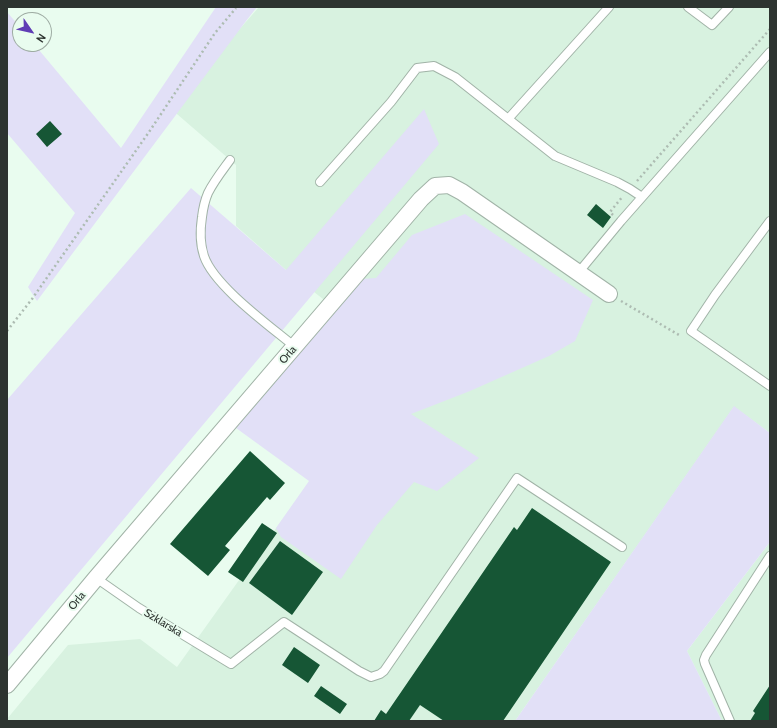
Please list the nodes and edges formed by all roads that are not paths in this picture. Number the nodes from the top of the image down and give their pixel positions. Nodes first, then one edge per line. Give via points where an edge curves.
1 (609, 7) edge
2 (688, 7) edge
3 (729, 7) edge
4 (770, 52) edge
5 (508, 119) junction
6 (230, 160) dead end
7 (320, 182) dead end
8 (642, 197) junction
9 (770, 221) edge
10 (578, 272) junction
11 (609, 294) road end
12 (295, 347) junction
13 (770, 386) edge
14 (622, 547) dead end
15 (770, 556) edge
16 (96, 578) junction
17 (7, 684) edge
18 (730, 721) edge

1 - 5 lane
2 - 3 lane via 712,25
4 - 8 lane
5 - 7 lane via 455,77 434,66 417,68
5 - 8 lane via 554,156 630,189
6 - 12 lane via 213,184 203,209 201,224 205,257 211,269 231,292
8 - 10 lane
9 - 13 lane via 691,331
10 - 11 street, Orla
10 - 12 street, Orla via 462,192 449,185 434,186
12 - 16 street, Orla
14 - 16 lane, Szklarska via 517,478 380,674 371,677 284,622 231,664 139,608
15 - 18 lane via 704,660
16 - 17 street, Orla

